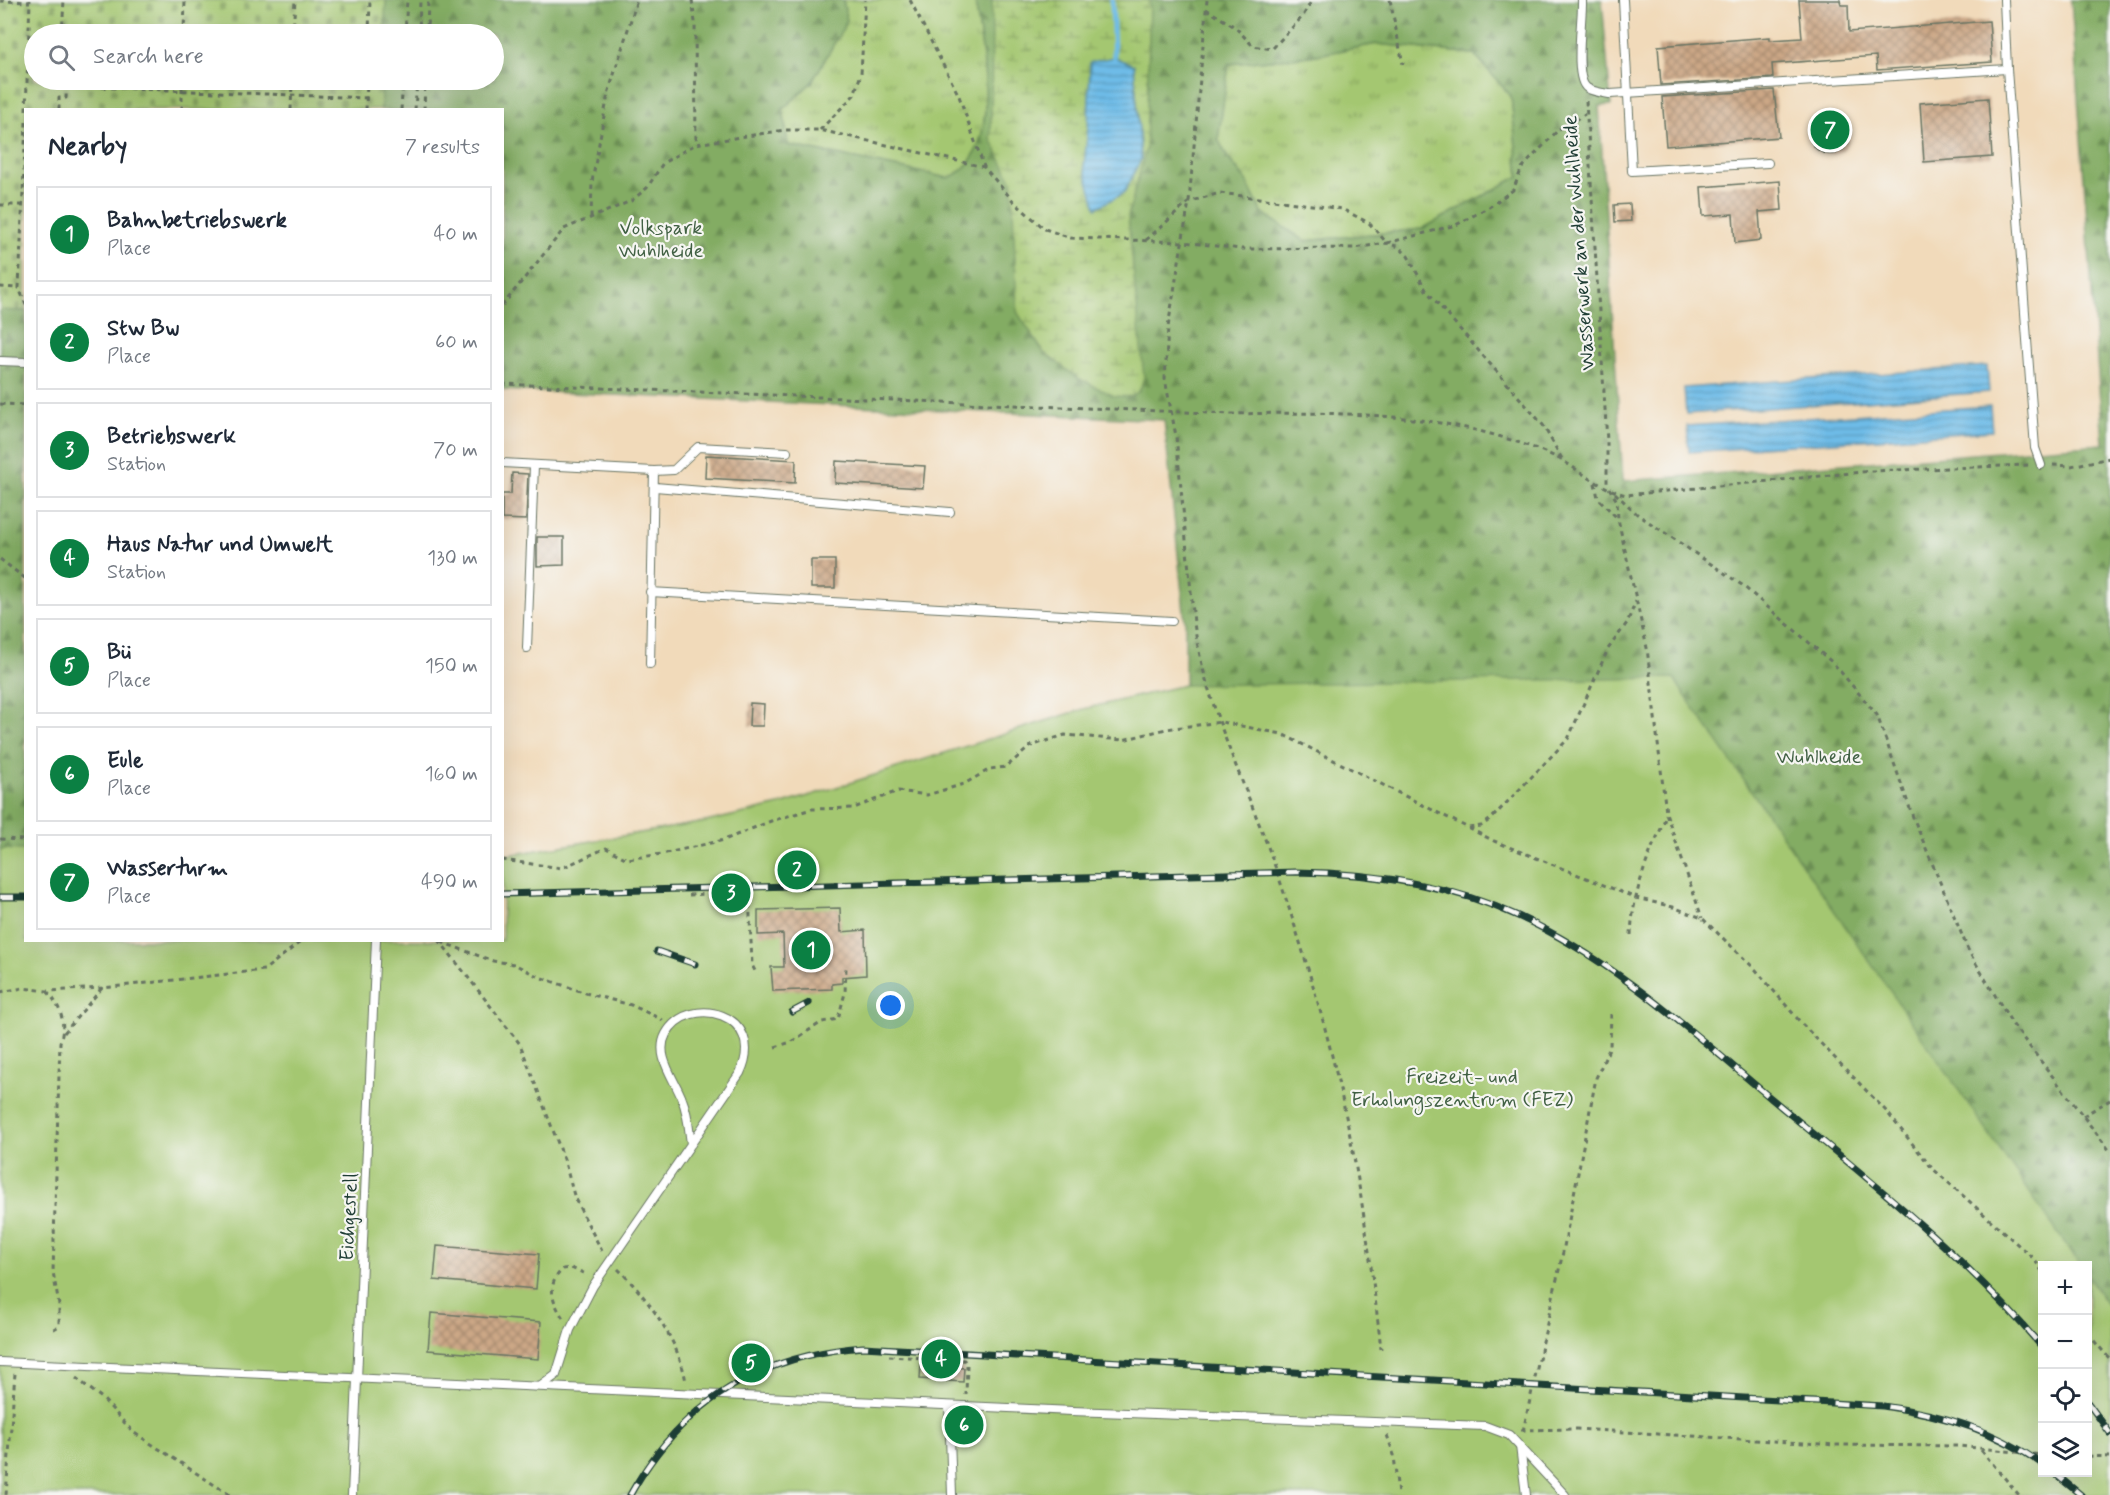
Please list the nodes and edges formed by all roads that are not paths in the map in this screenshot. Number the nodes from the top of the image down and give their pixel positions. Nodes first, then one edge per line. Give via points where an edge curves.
1 (1582, 0) edge
2 (1623, 0) edge
3 (2004, 0) edge
4 (2007, 69) junction
5 (1629, 93) junction
6 (1768, 163) dead end
7 (0, 361) edge
8 (24, 362) edge
9 (787, 452) dead end
10 (504, 463) edge
11 (2041, 465) road end
12 (534, 466) junction
13 (654, 471) junction
14 (655, 487) junction
15 (950, 512) dead end
16 (650, 591) junction
17 (1172, 621) dead end
18 (527, 648) dead end
19 (650, 664) dead end
20 (376, 942) edge
21 (691, 1144) junction
22 (0, 1362) edge
23 (357, 1377) junction
24 (539, 1387) junction
25 (949, 1406) junction
26 (1520, 1444) junction
27 (352, 1495) edge
28 (952, 1495) edge
29 (1526, 1495) edge
30 (1565, 1495) edge

1 - 5 lane, Wasserwerk an der Wuhlheide via 1581,78 1587,88 1610,94
2 - 5 lane
3 - 4 lane
4 - 5 lane
4 - 11 lane via 2035,448
5 - 6 lane via 1632,171
7 - 8 lane
9 - 13 lane via 698,447 674,470
10 - 12 lane
12 - 13 lane
12 - 18 lane
13 - 14 lane
14 - 15 lane
14 - 16 lane
16 - 17 lane
16 - 19 lane
20 - 23 lane, Eichgestell
21 - 21 lane via 746,1061 746,1042 734,1022 718,1014 697,1013 673,1026 664,1042 664,1059 682,1098
21 - 24 lane via 593,1286 570,1330 556,1375
22 - 23 lane
23 - 24 lane
23 - 27 lane, Eichgestell
24 - 25 lane
25 - 26 lane via 1485,1426
25 - 28 lane
26 - 29 lane
26 - 30 lane

